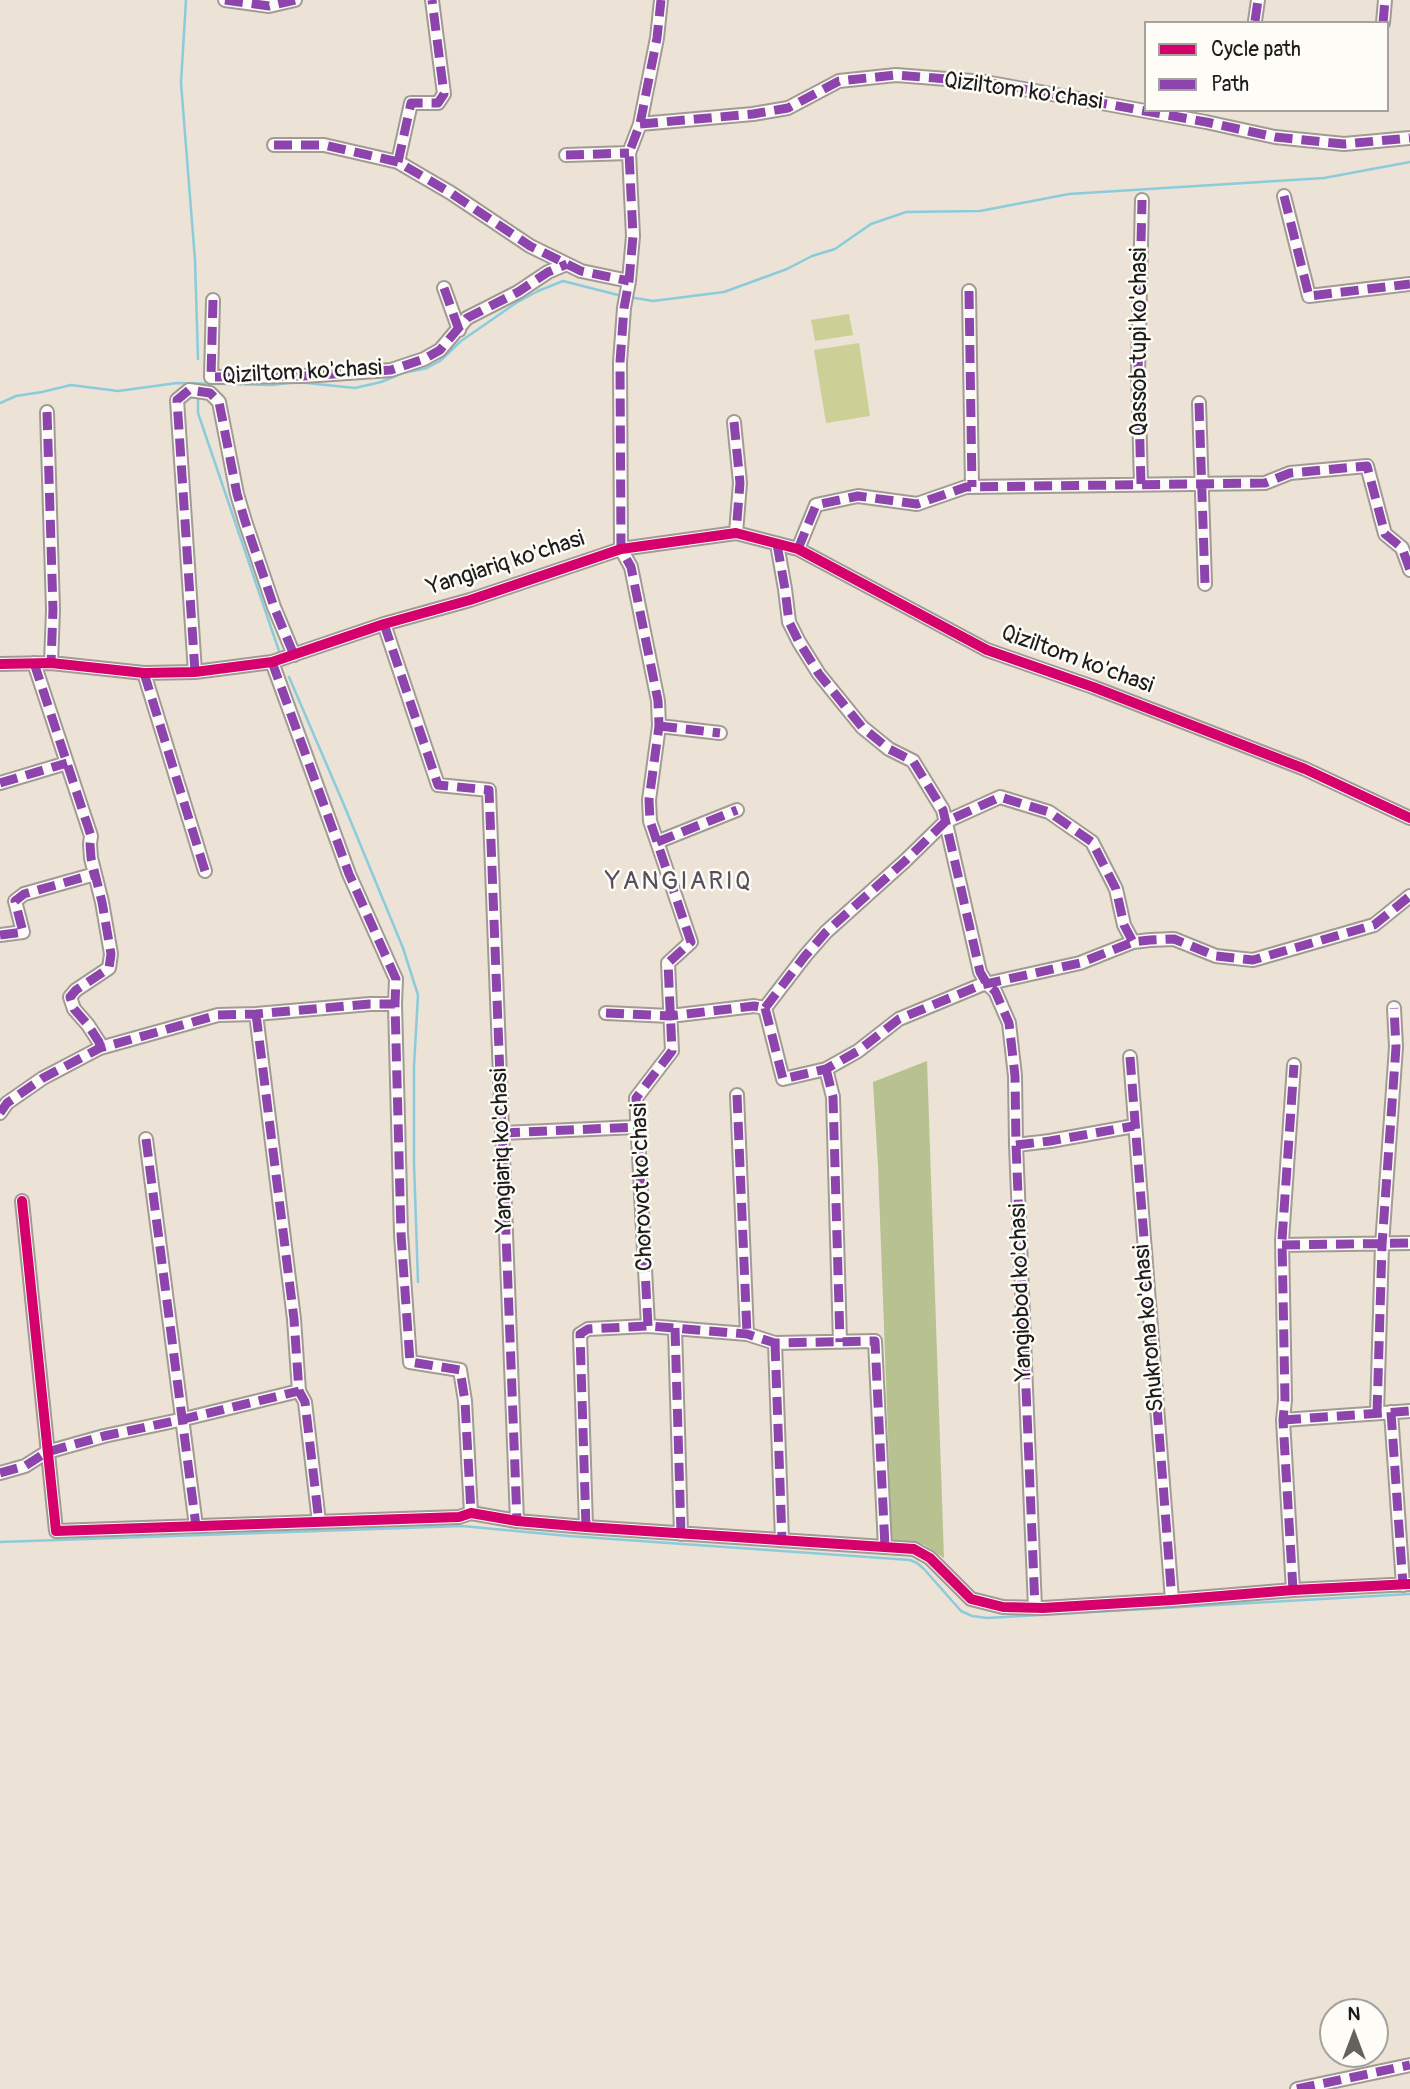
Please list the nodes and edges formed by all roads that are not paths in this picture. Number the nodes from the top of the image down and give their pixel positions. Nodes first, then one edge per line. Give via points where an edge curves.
1 (225, 0) edge
2 (295, 0) edge
3 (432, 0) edge
4 (661, 0) edge
5 (1258, 0) edge
6 (1385, 0) edge
7 (1255, 21) edge
8 (1382, 21) edge
9 (1144, 111) edge
10 (1151, 112) edge
11 (640, 124) junction
12 (1410, 138) edge
13 (274, 145) dead end
14 (629, 153) junction
15 (566, 155) dead end
16 (398, 162) junction
17 (1284, 196) dead end
18 (1142, 200) dead end
19 (567, 264) junction
20 (629, 281) junction
21 (1410, 284) edge
22 (444, 288) dead end
23 (969, 291) dead end
24 (213, 300) dead end
25 (458, 330) junction
26 (1199, 402) dead end
27 (47, 412) dead end
28 (734, 422) dead end
29 (1203, 483) junction
30 (1141, 484) junction
31 (972, 487) junction
32 (736, 533) junction
33 (777, 544) junction
34 (621, 549) junction
35 (798, 549) junction
36 (1410, 570) edge
37 (1205, 584) dead end
38 (384, 624) junction
39 (294, 655) junction
40 (272, 662) junction
41 (34, 663) junction
42 (51, 663) junction
43 (0, 664) edge
44 (195, 672) junction
45 (144, 673) junction
46 (659, 726) junction
47 (720, 733) dead end
48 (67, 763) junction
49 (0, 783) edge
50 (737, 810) dead end
51 (1410, 818) edge
52 (945, 822) junction
53 (657, 842) junction
54 (205, 871) dead end
55 (95, 874) junction
56 (1410, 896) edge
57 (0, 936) edge
58 (1133, 942) junction
59 (987, 984) junction
60 (395, 1004) junction
61 (765, 1008) junction
62 (1394, 1008) dead end
63 (606, 1013) dead end
64 (256, 1014) junction
65 (670, 1016) junction
66 (100, 1048) junction
67 (1130, 1057) dead end
68 (1294, 1065) dead end
69 (826, 1069) junction
70 (737, 1096) dead end
71 (0, 1113) edge
72 (1134, 1126) junction
73 (637, 1127) junction
74 (502, 1133) junction
75 (146, 1139) dead end
76 (1016, 1144) junction
77 (22, 1201) dead end
78 (1410, 1243) edge
79 (1382, 1244) junction
80 (1282, 1245) junction
81 (648, 1326) junction
82 (675, 1328) junction
83 (747, 1334) junction
84 (840, 1342) junction
85 (775, 1343) junction
86 (299, 1391) junction
87 (1410, 1411) edge
88 (1391, 1412) junction
89 (1377, 1413) junction
90 (184, 1419) junction
91 (1283, 1420) junction
92 (47, 1452) junction
93 (0, 1473) edge
94 (471, 1513) junction
95 (517, 1521) junction
96 (319, 1522) junction
97 (197, 1526) junction
98 (586, 1527) junction
99 (681, 1534) junction
100 (782, 1540) junction
101 (886, 1547) junction
102 (1407, 1585) edge
103 (1293, 1590) junction
104 (1172, 1600) junction
105 (1035, 1608) junction
106 (1410, 2065) edge
107 (1297, 2089) edge

1 - 2 street via 268,6
3 - 16 street via 444,94 438,103 411,103
4 - 11 street
5 - 7 street
6 - 8 street
9 - 11 street, Qiziltom ko'chasi via 985,82 896,75 839,81 788,108
10 - 12 street, Qiziltom ko'chasi via 1275,137 1345,144
11 - 14 street
13 - 16 street via 324,145
14 - 15 street
14 - 20 street via 633,236
16 - 19 street via 530,246
17 - 21 street via 1309,296
18 - 30 street, Qassob tupi ko'chasi
19 - 20 street
19 - 25 street, Qiziltom ko'chasi via 467,318
20 - 34 street via 620,362
22 - 25 street
23 - 31 street
24 - 25 street, Qiziltom ko'chasi via 211,377 391,370 432,355
26 - 29 street
27 - 42 street via 54,610
28 - 32 street via 740,483
29 - 30 street
29 - 36 street via 1265,483 1290,473 1367,466 1385,534 1402,548
29 - 37 street
30 - 31 street
31 - 35 street via 916,504 858,496 816,505
32 - 33 street, Qiziltom ko'chasi
32 - 34 street, Yangiariq ko'chasi
33 - 35 street, Qiziltom ko'chasi
33 - 52 street via 789,622 799,642 862,727 913,761 943,810
34 - 38 street, Yangiariq ko'chasi
34 - 46 street via 631,567
35 - 51 street, Qiziltom ko'chasi via 987,650 1304,769
38 - 39 street, Yangiariq ko'chasi
38 - 74 street, Yangiariq ko'chasi via 438,785 489,790
39 - 40 street, Yangiariq ko'chasi
39 - 44 street via 245,522 219,402 210,393 189,390 177,400
40 - 44 street
40 - 60 street via 349,874 396,979
41 - 42 street
41 - 43 street
41 - 48 street
42 - 45 street
44 - 45 street
45 - 54 street
46 - 47 street
46 - 53 street via 649,800
48 - 49 street
48 - 55 street via 91,836
50 - 53 street
52 - 58 street via 1000,797 1049,812 1092,842 1116,889
52 - 59 street via 980,972
52 - 61 street via 826,932
53 - 65 street, Chorovot ko'chasi via 691,942 668,963
55 - 57 street via 24,894 15,901 23,932
55 - 66 street via 111,954 109,968 70,997
56 - 58 street via 1374,925 1253,960 1216,956 1174,939
58 - 59 street via 1080,962
59 - 69 street via 899,1019
59 - 76 street, Yangiobod ko'chasi via 995,991 1009,1023
60 - 64 street
60 - 94 street via 401,1234 411,1362 460,1370 466,1401
61 - 65 street
61 - 69 street via 783,1079
62 - 79 street via 1396,1047
63 - 65 street
64 - 66 street via 218,1015
64 - 86 street
65 - 73 street, Chorovot ko'chasi via 672,1051 636,1098
66 - 71 street via 43,1078
67 - 72 street, Shukrona ko'chasi
68 - 80 street
69 - 84 street via 833,1097
70 - 83 street
72 - 76 street
72 - 104 street, Shukrona ko'chasi
73 - 74 street
73 - 81 street, Chorovot ko'chasi
74 - 95 street, Yangiariq ko'chasi
75 - 90 street
76 - 105 street, Yangiobod ko'chasi
77 - 92 street
78 - 79 street
79 - 80 street
79 - 89 street
80 - 91 street
81 - 82 street
81 - 98 street via 588,1329 580,1334
82 - 83 street
82 - 99 street
83 - 85 street
84 - 85 street
84 - 101 street via 874,1340
85 - 100 street
86 - 90 street
86 - 96 street via 306,1402
87 - 88 street
88 - 89 street
88 - 102 street
89 - 91 street
90 - 92 street
90 - 97 street
91 - 103 street
92 - 93 street via 25,1466
92 - 97 street via 56,1531
94 - 95 street
94 - 96 street
95 - 98 street
96 - 97 street
98 - 99 street
99 - 100 street
100 - 101 street
101 - 105 street via 914,1549 930,1558 971,1599
102 - 103 street
103 - 104 street
104 - 105 street
106 - 107 street

